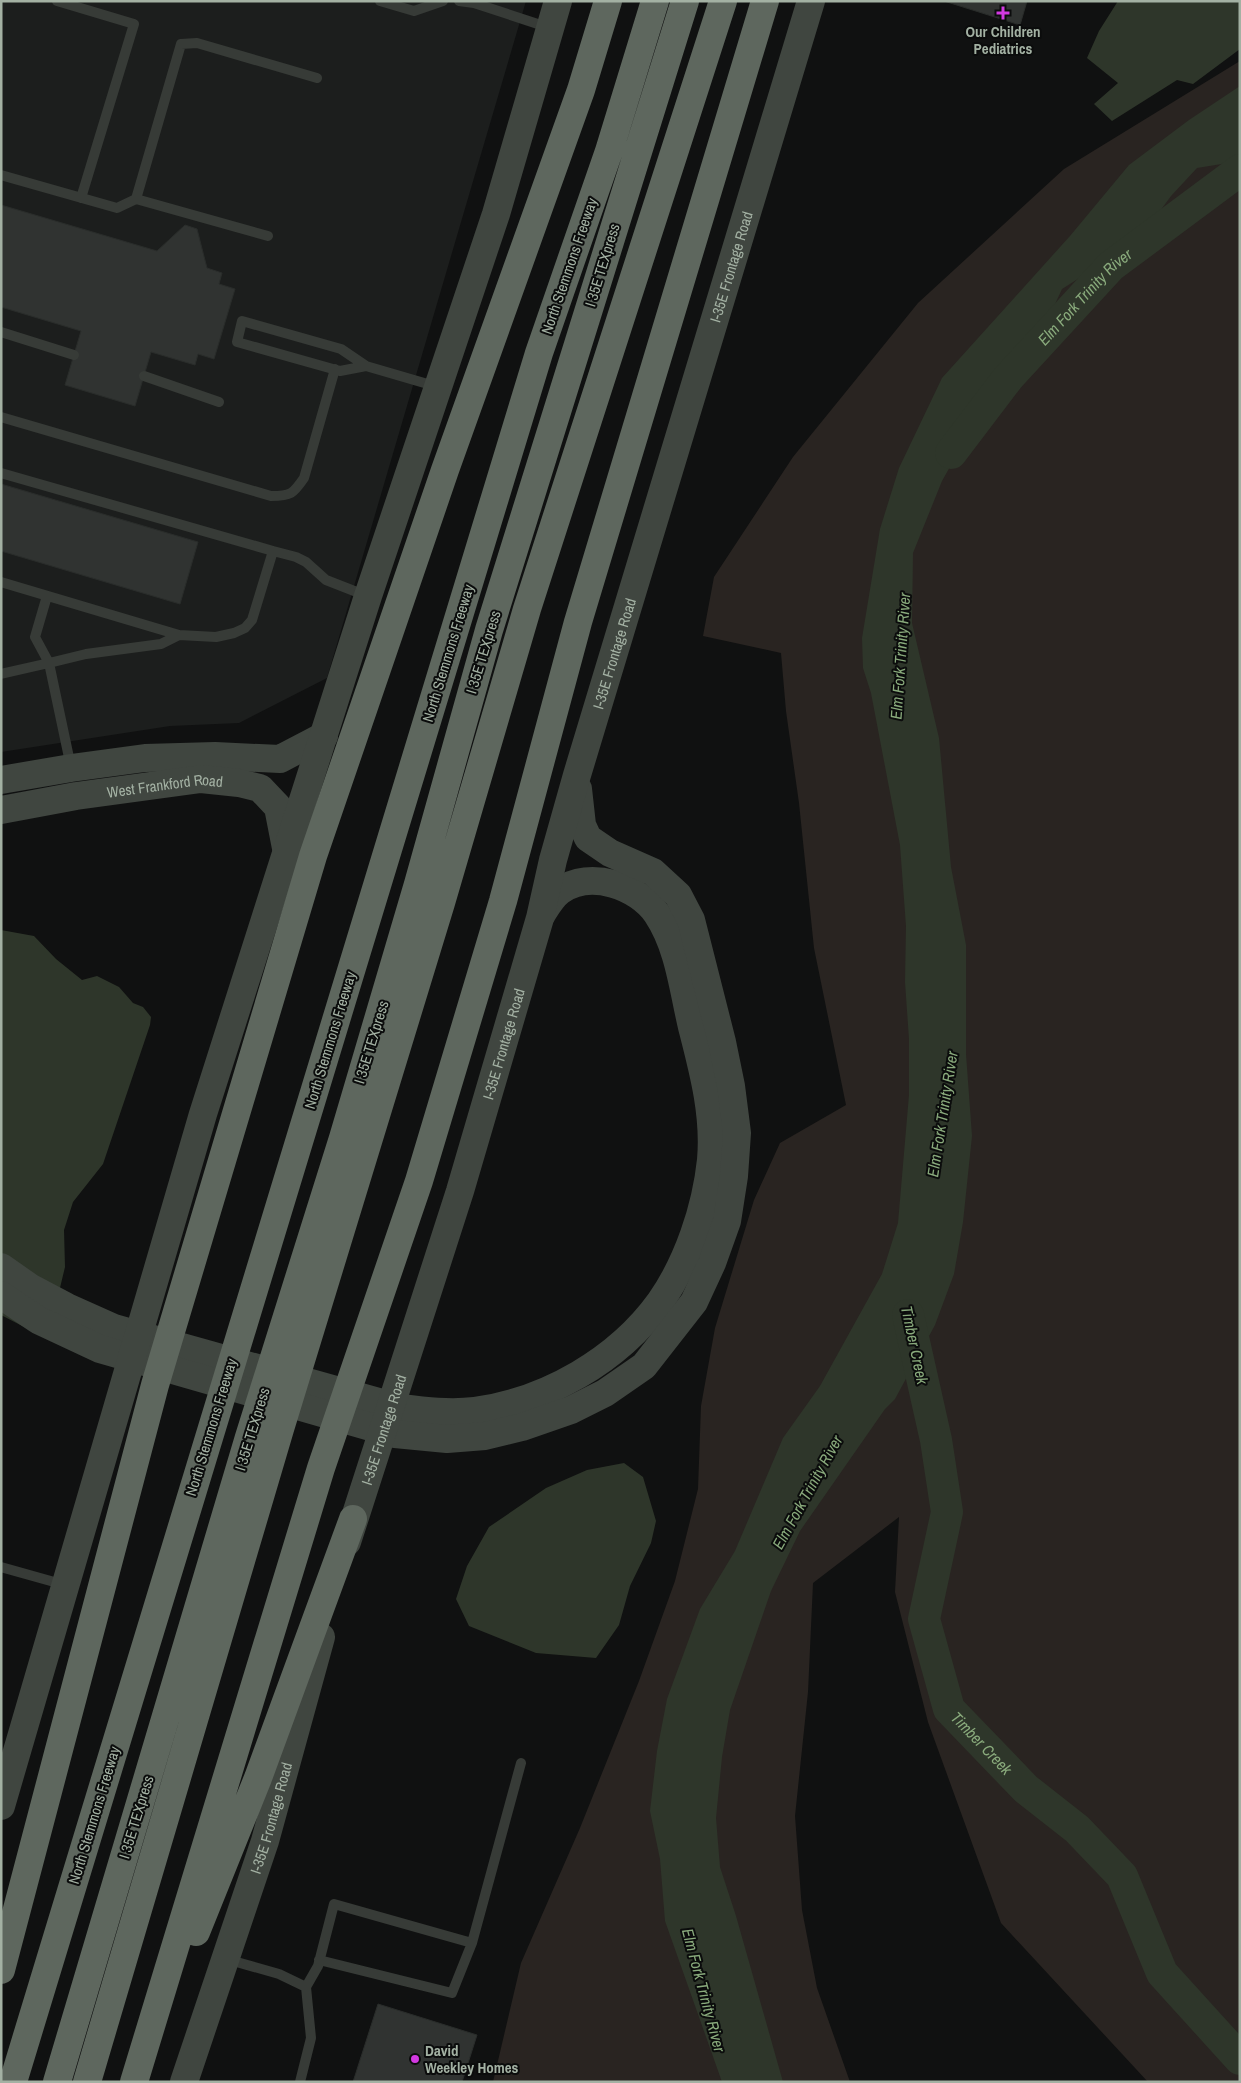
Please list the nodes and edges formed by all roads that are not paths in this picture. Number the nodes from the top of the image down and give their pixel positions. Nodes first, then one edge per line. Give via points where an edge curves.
1 (57, 1) edge
2 (380, 1) edge
3 (443, 1) edge
4 (459, 1) edge
5 (558, 1) edge
6 (608, 1) edge
7 (655, 1) edge
8 (685, 1) edge
9 (723, 1) edge
10 (765, 1) edge
11 (812, 1) edge
12 (551, 28) junction
13 (317, 78) dead end
14 (1, 175) edge
15 (81, 198) junction
16 (136, 199) junction
17 (268, 236) dead end
18 (1, 332) edge
19 (74, 355) dead end
20 (366, 366) junction
21 (335, 370) junction
22 (144, 376) dead end
23 (439, 388) junction
24 (218, 402) dead end
25 (1, 417) edge
26 (1, 472) edge
27 (273, 551) junction
28 (1, 582) edge
29 (47, 596) junction
30 (368, 596) junction
31 (179, 634) junction
32 (49, 663) junction
33 (1, 674) edge
34 (324, 736) junction
35 (71, 768) junction
36 (577, 775) junction
37 (1, 780) edge
38 (76, 796) junction
39 (1, 810) edge
40 (286, 850) junction
41 (540, 918) junction
42 (354, 1144) junction
43 (1, 1267) edge
44 (1, 1295) edge
45 (353, 1519) junction
46 (1, 1567) edge
47 (66, 1586) junction
48 (521, 1763) dead end
49 (1, 1806) edge
50 (472, 1943) junction
51 (226, 1959) junction
52 (319, 1960) junction
53 (1, 1970) edge
54 (306, 1987) junction
55 (13, 2082) edge
56 (56, 2082) edge
57 (87, 2082) edge
58 (130, 2082) edge
59 (134, 2082) edge
60 (184, 2082) edge
61 (300, 2082) edge

1 - 15 lane via 134,24
2 - 3 lane via 414,11
4 - 12 lane
5 - 12 main road
6 - 53 highway via 581,90 445,470 313,856 155,1385
7 - 55 highway, North Stemmons Freeway via 609,151 539,353
8 - 42 highway, I 35E TEXpress via 489,630 418,884
9 - 42 highway via 527,609 441,904
10 - 59 highway via 578,622 503,900 419,1181 322,1468
11 - 36 main road, I-35E Frontage Road
12 - 23 main road via 496,214
13 - 16 lane via 197,43 181,44
14 - 15 lane
15 - 16 lane via 116,208
16 - 17 lane
18 - 19 lane
20 - 21 lane
20 - 21 lane via 341,349 242,321 237,342
20 - 23 lane
21 - 25 lane via 304,478 294,492 284,496 271,496
22 - 24 lane
23 - 30 main road
26 - 27 lane
27 - 30 lane via 296,557 326,580
27 - 31 lane via 252,620 245,628 216,637
28 - 29 lane
29 - 31 lane
29 - 32 lane via 35,637
30 - 34 main road
31 - 32 lane via 161,644 86,654
32 - 33 lane
32 - 35 lane
34 - 35 main road, West Frankford Road via 280,759 214,756 144,758
34 - 40 main road
35 - 37 main road, West Frankford Road
35 - 38 main road
36 - 41 main road, I-35E Frontage Road via 552,860
36 - 44 main road via 582,825 588,838 610,853 654,872 678,895 690,920 722,1042 737,1133 727,1221 712,1263 694,1302 644,1366 571,1410 522,1427 485,1436 447,1439 396,1434 100,1349 38,1320
38 - 39 main road, West Frankford Road
38 - 40 main road, West Frankford Road via 201,779 253,786 260,788 278,807
40 - 47 main road via 203,1114
41 - 43 main road via 560,891 584,882 618,884 637,895 656,913 671,939 706,1085 711,1120 711,1159 704,1200 680,1266 654,1308 632,1334 596,1364 558,1386 476,1411 400,1408 114,1328 30,1288
41 - 45 main road, I-35E Frontage Road via 460,1191
42 - 56 highway, I 35E TEXpress via 249,1436
42 - 57 highway via 283,1420
45 - 51 main road, I-35E Frontage Road via 265,1841
45 - 58 highway via 258,1778
46 - 47 lane
47 - 49 main road
48 - 50 lane
50 - 52 lane via 452,1993
50 - 52 lane via 334,1904
51 - 54 lane via 279,1974
51 - 60 main road, I-35E Frontage Road
52 - 54 lane
54 - 61 lane via 311,2038

